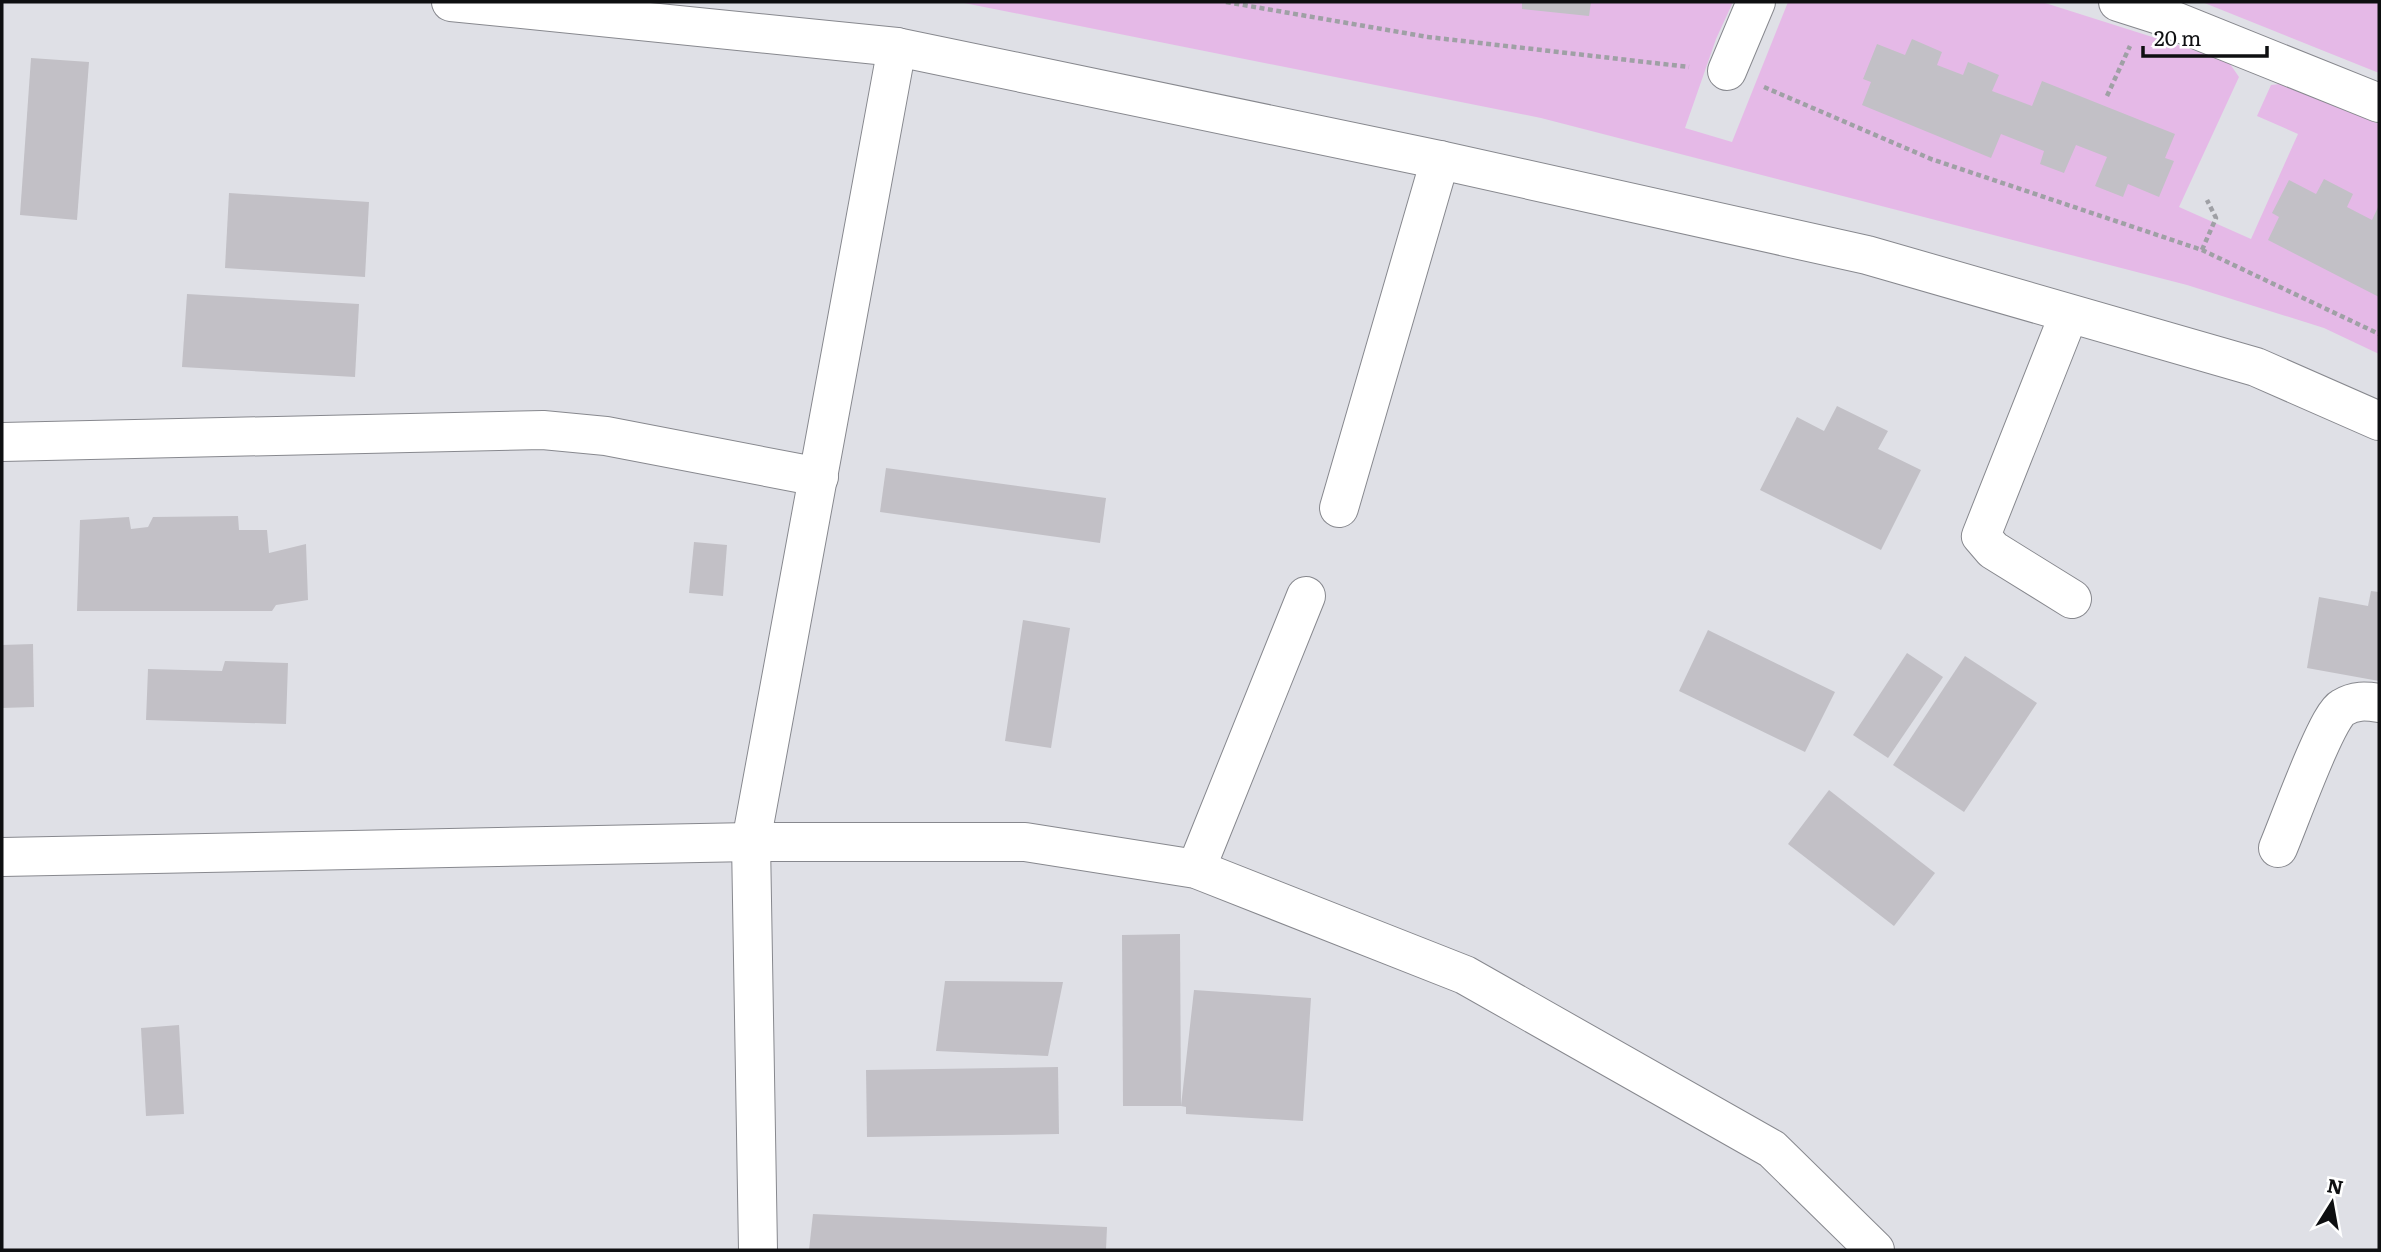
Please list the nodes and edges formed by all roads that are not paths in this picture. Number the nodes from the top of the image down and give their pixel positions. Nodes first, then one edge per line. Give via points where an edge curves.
1 (451, 2) edge
2 (1756, 2) edge
3 (2132, 6) edge
4 (897, 47) junction
5 (1727, 71) road end
6 (2379, 103) edge
7 (1440, 160) junction
8 (2069, 314) junction
9 (2379, 421) edge
10 (2, 442) edge
11 (819, 477) junction
12 (1339, 509) dead end
13 (1306, 596) dead end
14 (2072, 599) dead end
15 (2379, 703) edge
16 (751, 842) junction
17 (2278, 848) dead end
18 (2, 857) edge
19 (1196, 869) junction
20 (758, 1250) edge
21 (1875, 1250) edge

1 - 4 street
2 - 5 street
3 - 6 street
4 - 7 street
4 - 11 street
7 - 8 street via 1867,255
7 - 12 street
8 - 9 street via 2256,367
8 - 14 street via 1981,536 1993,550
10 - 11 street via 543,430 606,436
11 - 16 street
13 - 19 street
15 - 17 street via 2360,701 2339,709
16 - 18 street
16 - 19 street via 1025,842
16 - 20 street
19 - 21 street via 1465,975 1772,1149

